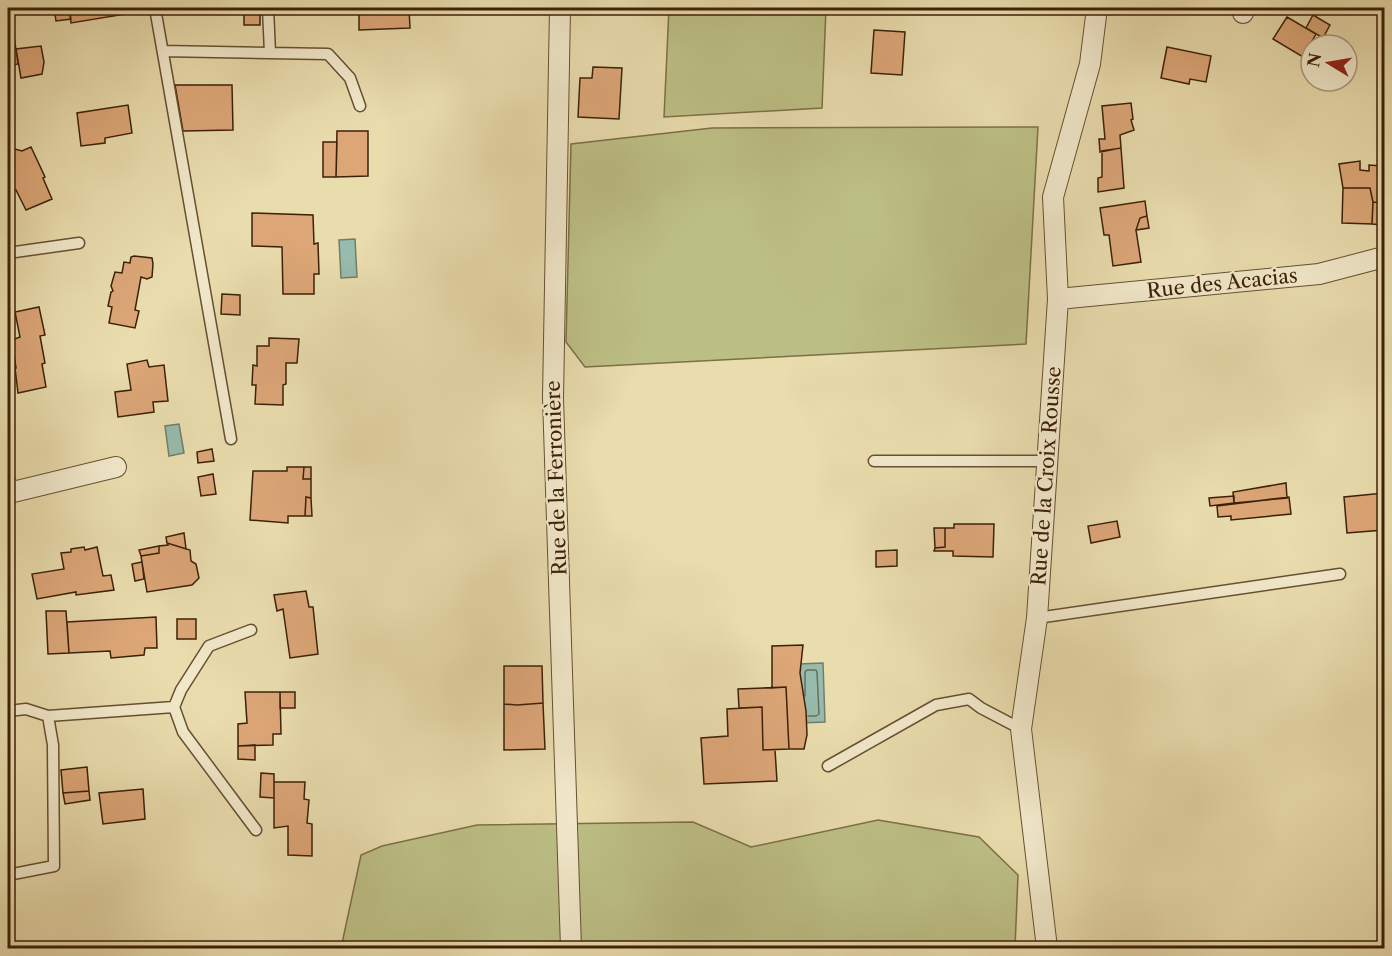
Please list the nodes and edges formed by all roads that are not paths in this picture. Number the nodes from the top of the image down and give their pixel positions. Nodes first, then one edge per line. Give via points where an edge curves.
1 (155, 8) edge
2 (268, 8) edge
3 (560, 8) edge
4 (1097, 8) edge
5 (163, 51) junction
6 (270, 53) junction
7 (360, 106) dead end
8 (78, 243) dead end
9 (8, 253) edge
10 (1384, 257) edge
11 (1058, 299) junction
12 (231, 440) dead end
13 (874, 461) dead end
14 (1048, 461) junction
15 (116, 467) dead end
16 (8, 487) edge
17 (1340, 574) dead end
18 (1037, 618) junction
19 (251, 630) dead end
20 (174, 706) junction
21 (8, 711) edge
22 (48, 716) junction
23 (1021, 729) junction
24 (828, 766) dead end
25 (256, 830) dead end
26 (8, 875) edge
27 (571, 948) edge
28 (1047, 948) edge

1 - 5 lane
2 - 6 lane
3 - 27 street, Rue de la Ferronière via 553,398
4 - 11 street, Rue de la Croix Rousse via 1090,64 1053,196
5 - 6 lane
5 - 12 lane
6 - 7 lane via 328,54 351,78
8 - 9 lane
10 - 11 street, Rue des Acacias via 1319,274
11 - 14 street, Rue de la Croix Rousse
13 - 14 lane
14 - 18 street, Rue de la Croix Rousse
15 - 16 street via 9,493
17 - 18 lane
18 - 23 street, Rue de la Croix Rousse
19 - 20 lane via 209,646
20 - 22 lane
20 - 25 lane via 183,732
21 - 22 lane via 26,710
22 - 26 lane via 53,745 54,866
23 - 24 lane via 969,699 936,705
23 - 28 street, Rue de la Croix Rousse

